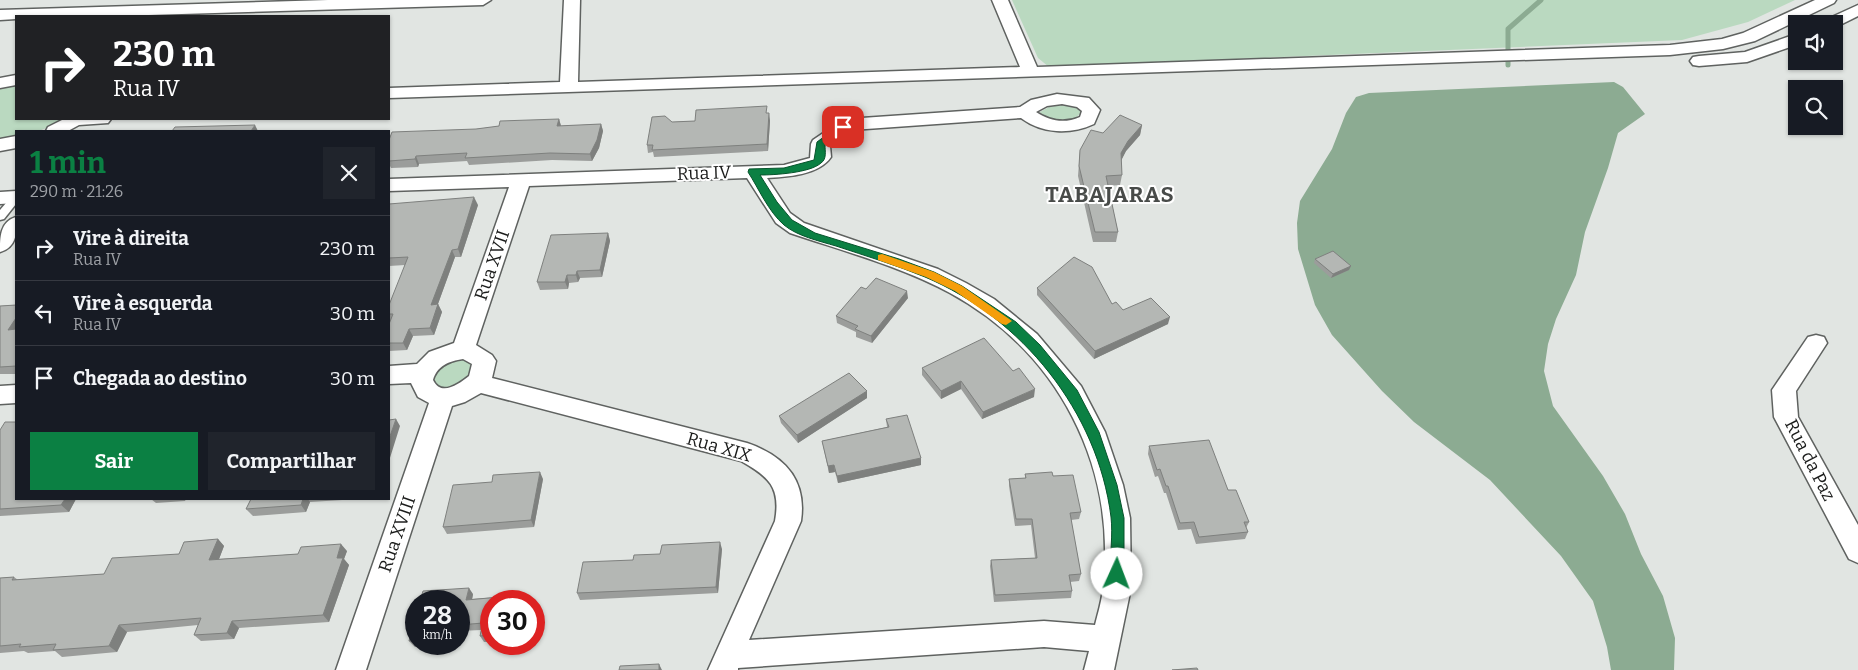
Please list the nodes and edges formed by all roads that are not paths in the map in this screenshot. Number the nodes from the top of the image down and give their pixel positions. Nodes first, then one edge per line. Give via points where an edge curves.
1 (103, 0) edge
2 (483, 0) edge
3 (572, 0) edge
4 (1000, 0) edge
5 (1828, 0) edge
6 (364, 2) edge
7 (245, 4) edge
8 (1858, 10) edge
9 (90, 14) edge
10 (0, 15) edge
11 (1843, 17) edge
12 (1788, 42) edge
13 (1670, 50) junction
14 (1684, 62) junction
15 (1030, 72) junction
16 (1083, 77) junction
17 (15, 80) edge
18 (1014, 80) junction
19 (0, 83) edge
20 (569, 87) junction
21 (390, 93) edge
22 (390, 107) edge
23 (1025, 112) dead end
24 (74, 120) edge
25 (56, 130) edge
26 (753, 172) junction
27 (521, 180) junction
28 (390, 185) edge
29 (15, 197) edge
30 (0, 198) edge
31 (15, 198) edge
32 (0, 216) edge
33 (15, 225) edge
34 (0, 245) edge
35 (1816, 343) dead end
36 (463, 350) junction
37 (422, 373) junction
38 (390, 375) edge
39 (477, 383) junction
40 (15, 394) edge
41 (0, 395) edge
42 (443, 398) junction
43 (1858, 551) edge
44 (1105, 639) junction
45 (726, 662) edge
46 (351, 670) edge
47 (1099, 670) edge

1 - 9 street
2 - 6 street
3 - 20 street
4 - 15 street
5 - 13 street via 1749,37 1723,44
6 - 7 street
7 - 9 street
8 - 11 street
9 - 10 street
12 - 14 street via 1747,56
13 - 14 street
13 - 16 street
14 - 16 street via 1491,71
15 - 16 street
15 - 18 street
16 - 18 street
17 - 19 street
18 - 20 street
18 - 22 street
20 - 21 street
23 - 26 street, Rua IV via 848,125 820,144 817,162 790,170
24 - 25 street
26 - 27 street, Rua IV
26 - 44 street via 788,223 812,235 930,274 958,288 1029,340 1073,393 1092,432 1117,518 1117,588
27 - 28 street, Rua IV
27 - 36 street, Rua XVII
29 - 30 street
31 - 32 lane
33 - 34 street
35 - 43 street, Rua da Paz via 1784,390 1786,417
36 - 37 street via 434,359
36 - 39 street via 479,355 484,361 485,368
37 - 38 street
37 - 42 street via 422,387
39 - 42 street via 462,394
39 - 45 street, Rua XIX via 747,453 778,471 791,502 788,521
40 - 41 street
42 - 46 street, Rua XVIII
44 - 45 street via 1044,634
44 - 47 street

